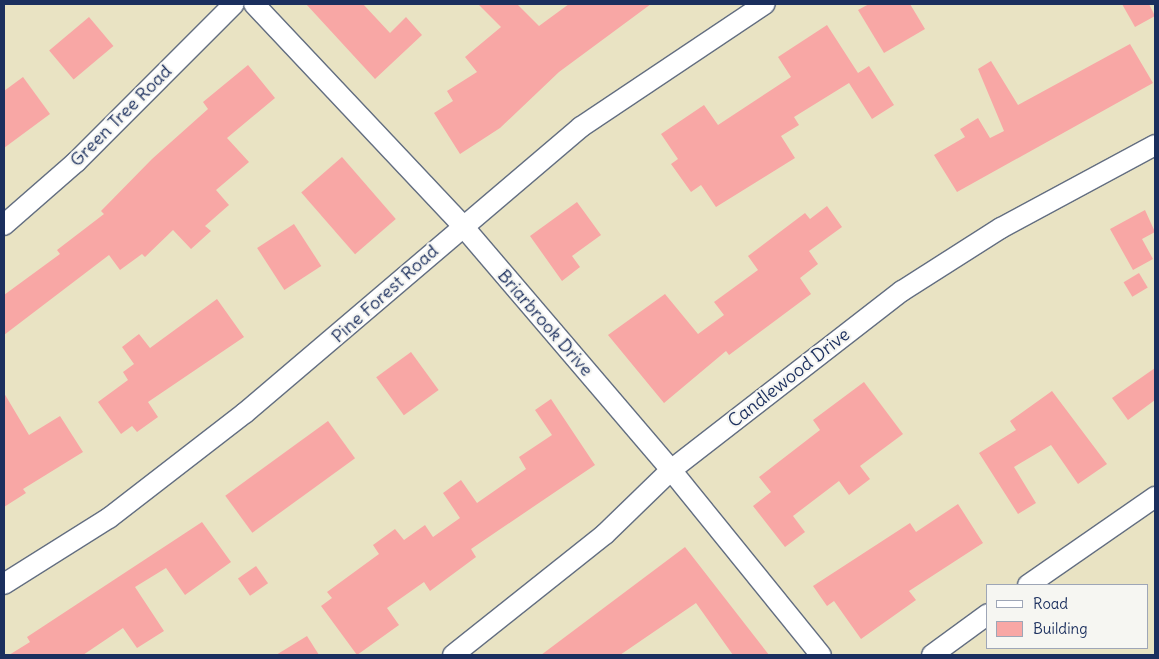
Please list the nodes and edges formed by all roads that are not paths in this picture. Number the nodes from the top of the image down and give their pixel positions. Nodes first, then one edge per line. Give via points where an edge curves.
1 (234, 4) edge
2 (254, 4) edge
3 (765, 4) edge
4 (1155, 145) edge
5 (4, 225) edge
6 (462, 225) junction
7 (671, 470) junction
8 (1155, 498) edge
9 (4, 584) edge
10 (1029, 584) edge
11 (986, 615) edge
12 (453, 655) edge
13 (821, 655) edge
14 (932, 655) edge

1 - 5 street, Green Tree Road via 76,162
2 - 6 street, Briarbrook Drive
3 - 6 street, Pine Forest Road via 581,127
4 - 7 street, Candlewood Drive via 1001,228 902,291
6 - 7 street, Briarbrook Drive
6 - 9 street, Pine Forest Road via 245,413 109,518
7 - 12 street, Candlewood Drive via 606,534
7 - 13 street, Briarbrook Drive
8 - 10 street
11 - 14 street

